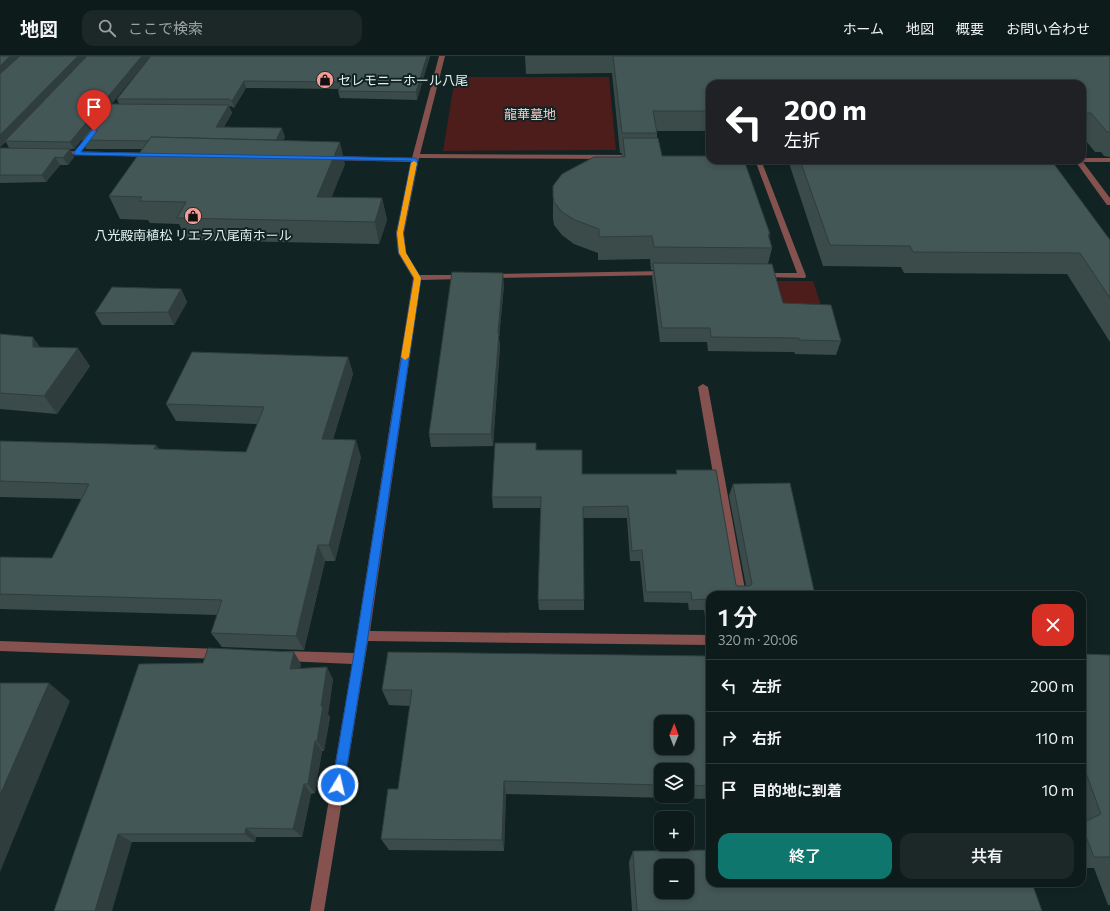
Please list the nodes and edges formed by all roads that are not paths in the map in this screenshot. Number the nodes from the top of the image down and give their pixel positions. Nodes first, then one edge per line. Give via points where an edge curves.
1 (442, 56) edge
2 (54, 153) edge
3 (163, 155) edge
4 (638, 157) edge
5 (320, 158) edge
6 (415, 158) junction
7 (1086, 160) edge
8 (1110, 160) edge
9 (760, 164) edge
10 (1081, 164) edge
11 (1107, 194) edge
12 (1110, 203) edge
13 (672, 273) edge
14 (757, 275) edge
15 (417, 278) junction
16 (703, 386) dead end
17 (739, 591) edge
18 (363, 636) junction
19 (706, 640) edge
20 (0, 646) edge
21 (231, 654) edge
22 (271, 656) edge
23 (359, 659) junction
24 (318, 911) edge

1 - 6 street
2 - 3 street via 79,150
4 - 6 street
5 - 6 street
6 - 15 street via 400,233 402,253
7 - 8 street
9 - 14 street via 802,276
10 - 11 street
11 - 12 street
13 - 15 street
15 - 18 street
16 - 17 street
18 - 19 street
18 - 23 street
20 - 21 street
22 - 23 street
23 - 24 street

